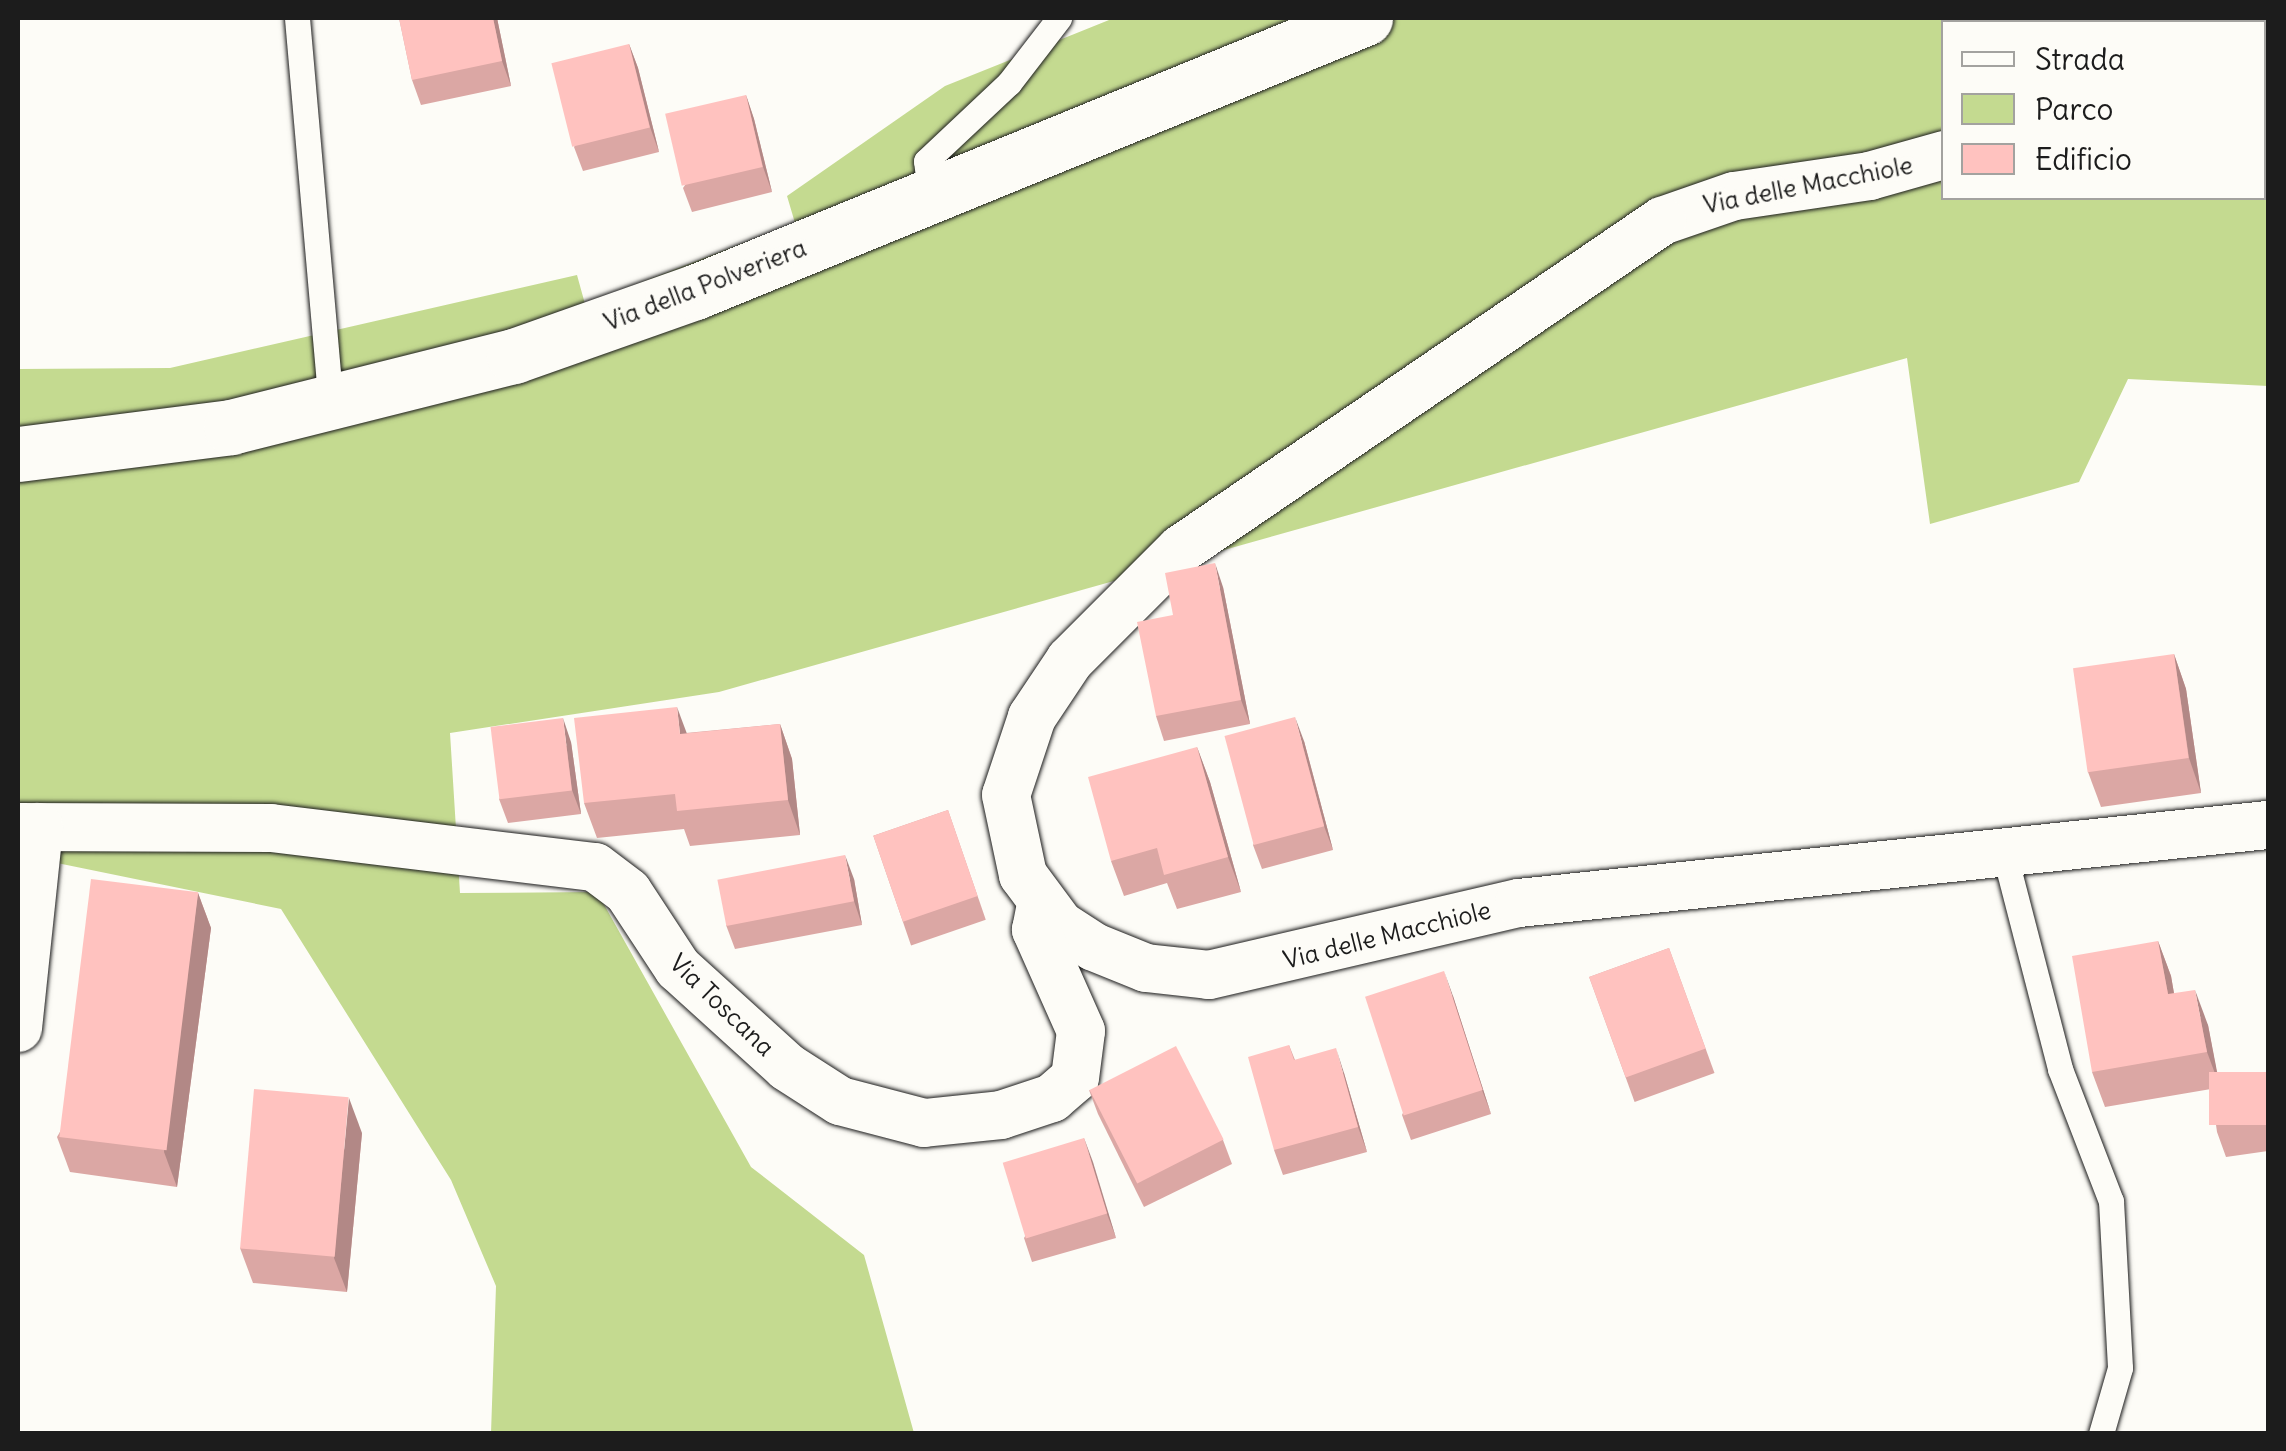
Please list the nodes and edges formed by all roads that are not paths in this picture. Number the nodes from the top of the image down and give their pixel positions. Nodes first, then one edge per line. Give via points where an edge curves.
1 (296, 18) edge
2 (1059, 18) edge
3 (1365, 18) edge
4 (1941, 156) edge
5 (930, 194) junction
6 (330, 406) junction
7 (18, 454) edge
8 (2268, 826) edge
9 (28, 827) edge
10 (2004, 852) junction
11 (1041, 904) junction
12 (18, 1028) edge
13 (2101, 1434) edge

1 - 6 lane
2 - 5 lane via 1019,72 926,161
3 - 5 main road, Via della Polveriera
4 - 11 street, Via delle Macchiole via 1870,176 1734,196 1662,221 1156,570 1051,684 1012,765 1011,834
5 - 6 main road, Via della Polveriera via 646,310
6 - 7 main road, Via della Polveriera
8 - 10 street, Via delle Macchiole
9 - 11 street, Via Toscana via 271,828 595,867 628,892 688,978 787,1066 840,1102 924,1123 1042,1103 1077,1074 1081,1030 1036,930
9 - 12 street
10 - 11 street, Via delle Macchiole via 1500,906 1365,946 1209,976 1106,954
10 - 13 lane via 2056,1056 2110,1201 2120,1368

